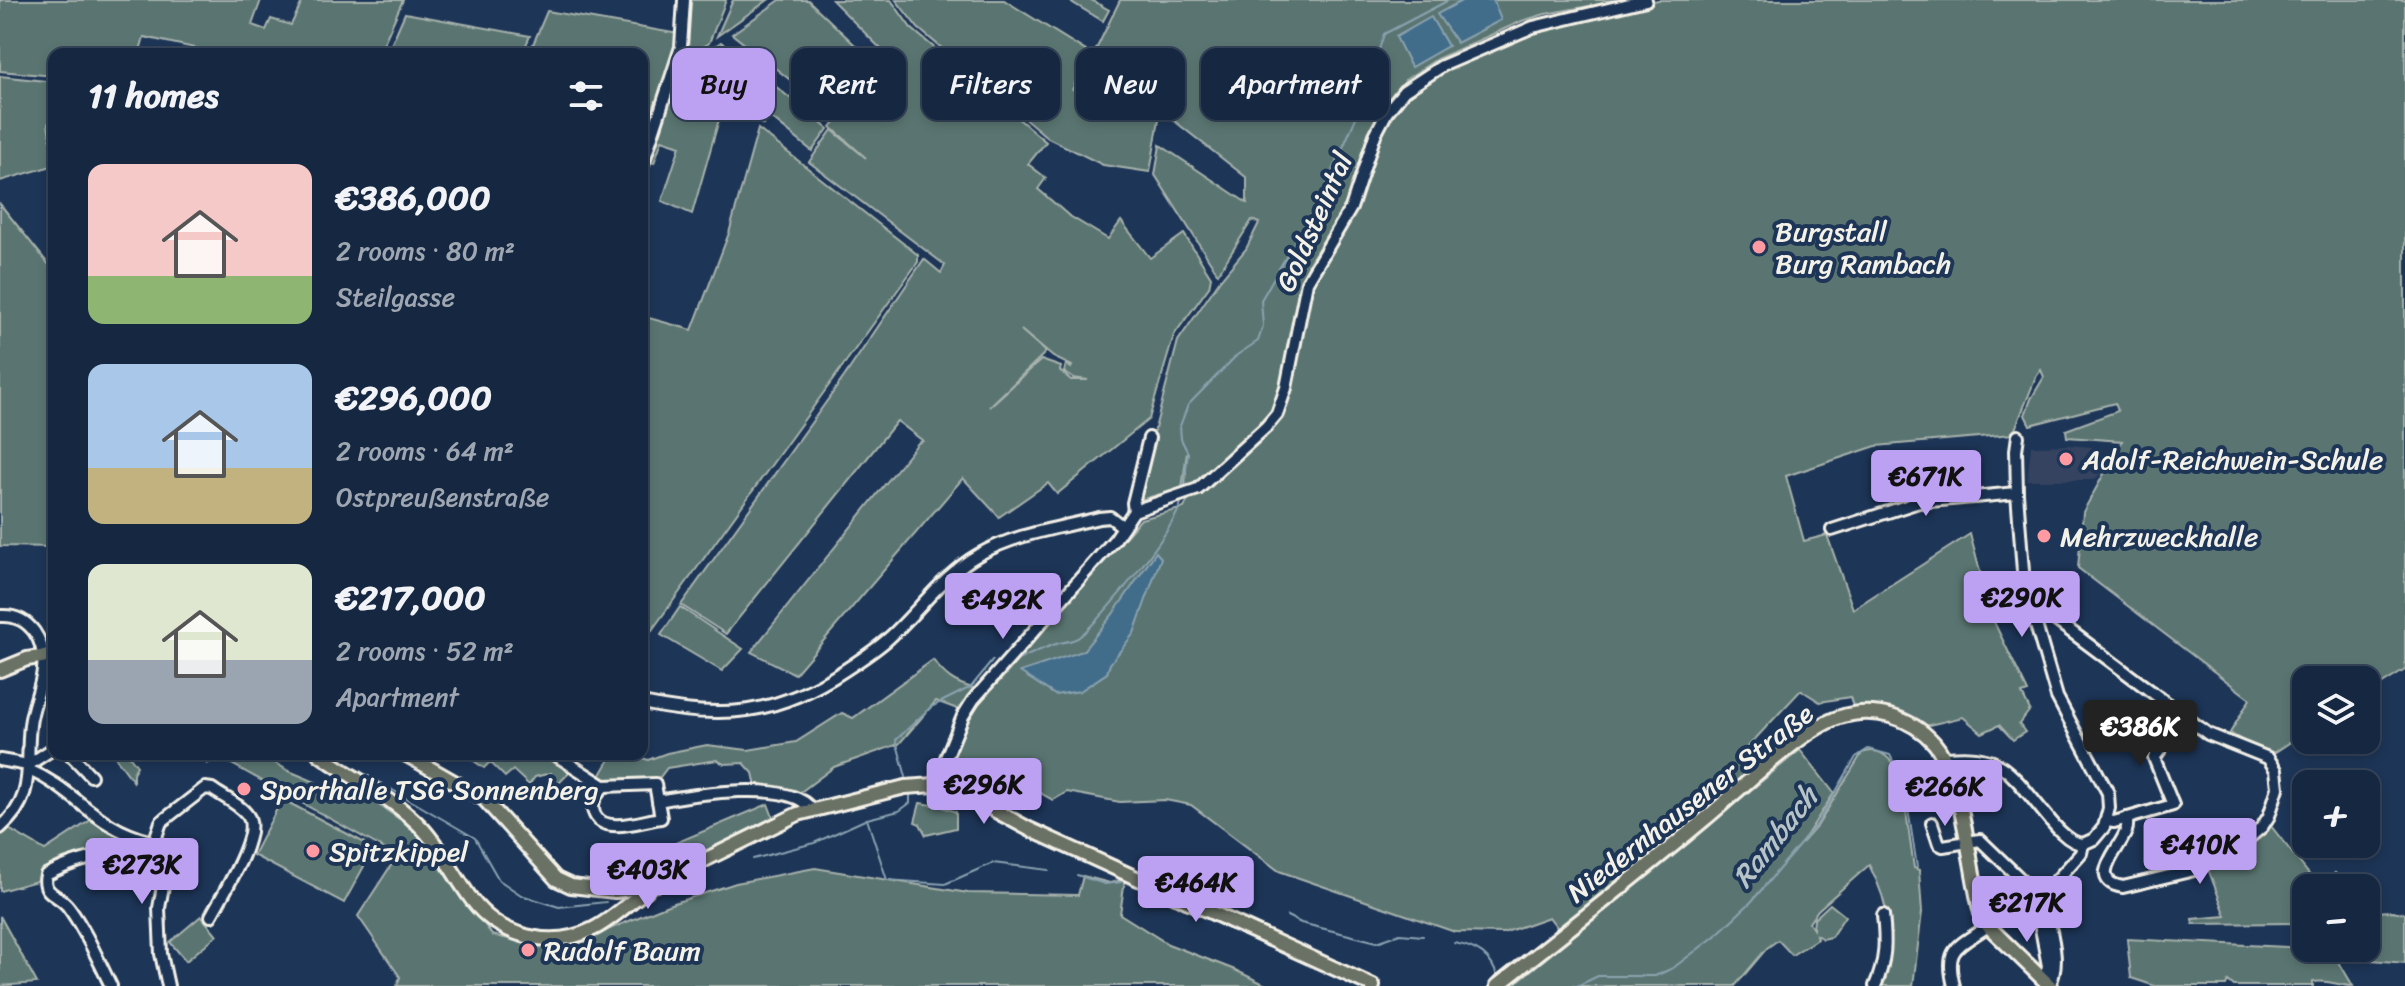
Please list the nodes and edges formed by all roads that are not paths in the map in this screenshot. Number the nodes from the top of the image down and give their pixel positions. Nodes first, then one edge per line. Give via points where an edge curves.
1 (684, 0) edge
2 (1646, 0) edge
3 (648, 150) edge
4 (2018, 436) dead end
5 (1149, 438) dead end
6 (2017, 493) junction
7 (1134, 511) junction
8 (1123, 527) junction
9 (1832, 530) dead end
10 (2031, 612) junction
11 (0, 616) edge
12 (48, 654) edge
13 (48, 656) edge
14 (48, 658) edge
15 (0, 670) edge
16 (648, 704) edge
17 (2185, 716) junction
18 (48, 753) edge
19 (1944, 758) junction
20 (0, 760) edge
21 (76, 760) edge
22 (328, 760) edge
23 (416, 760) edge
24 (563, 760) edge
25 (28, 768) junction
26 (91, 776) dead end
27 (935, 785) junction
28 (604, 786) junction
29 (658, 801) junction
30 (811, 809) junction
31 (2127, 818) junction
32 (2107, 821) junction
33 (1932, 823) dead end
34 (0, 828) edge
35 (154, 842) junction
36 (1967, 842) junction
37 (2083, 844) junction
38 (656, 884) junction
39 (615, 891) junction
40 (2044, 894) junction
41 (621, 908) junction
42 (2038, 912) dead end
43 (1883, 915) dead end
44 (211, 916) dead end
45 (1988, 926) junction
46 (1501, 983) edge
47 (2047, 984) edge
48 (111, 986) edge
49 (168, 986) edge
50 (1373, 986) edge
51 (1875, 986) edge
52 (1954, 986) edge

1 - 3 street via 678,62
2 - 7 street, Goldsteintal via 1520,32 1426,74 1395,100 1375,135 1351,208 1307,282 1277,414 1206,482
4 - 6 street
5 - 7 street
6 - 9 street via 1919,502
6 - 10 street via 2021,564
7 - 8 street
8 - 16 street via 1110,517 1099,518 1012,539 976,555 887,640 829,681 776,706 725,713
8 - 27 street via 968,707
10 - 17 street via 2053,618
10 - 32 street via 2062,708 2106,787
11 - 12 street via 31,626
13 - 15 main road
14 - 25 street via 30,724
17 - 31 street via 2154,758 2173,805
17 - 31 street via 2220,740 2268,758 2278,788 2269,816 2243,843 2207,865 2123,887 2107,878 2107,867 2126,833
18 - 25 street
19 - 36 main road, Niedernhausener Straße
19 - 37 street via 1979,758 2004,768 2062,834
19 - 46 main road, Niedernhausener Straße via 1926,735 1893,717 1864,713 1829,722
20 - 25 street
21 - 26 street
22 - 41 main road via 411,818 481,910 508,930 536,938 566,938 592,930
23 - 39 main road via 484,799 556,879
24 - 28 street
25 - 34 street via 21,803
25 - 35 street via 127,836
27 - 30 main road
27 - 50 main road via 959,791 1029,829
28 - 29 street via 655,784
28 - 29 street via 593,807 598,819 609,825 661,818
29 - 30 street via 755,790 801,799
30 - 38 main road
31 - 32 street
32 - 37 street via 2098,836
33 - 36 street via 1939,844
35 - 44 street via 161,822 205,788 248,814 253,826 248,841
35 - 48 street via 141,855 100,857 46,875 48,892 69,907
35 - 49 street via 169,853 159,908
36 - 40 street via 1984,842 2034,892
36 - 45 main road, Niedernhausener Straße
37 - 40 street
38 - 39 main road
38 - 41 main road
39 - 41 main road
40 - 47 street via 2055,955
42 - 47 street
43 - 51 street via 1885,957
45 - 47 main road, Niedernhausener Straße
45 - 52 street via 1953,953 1949,968

